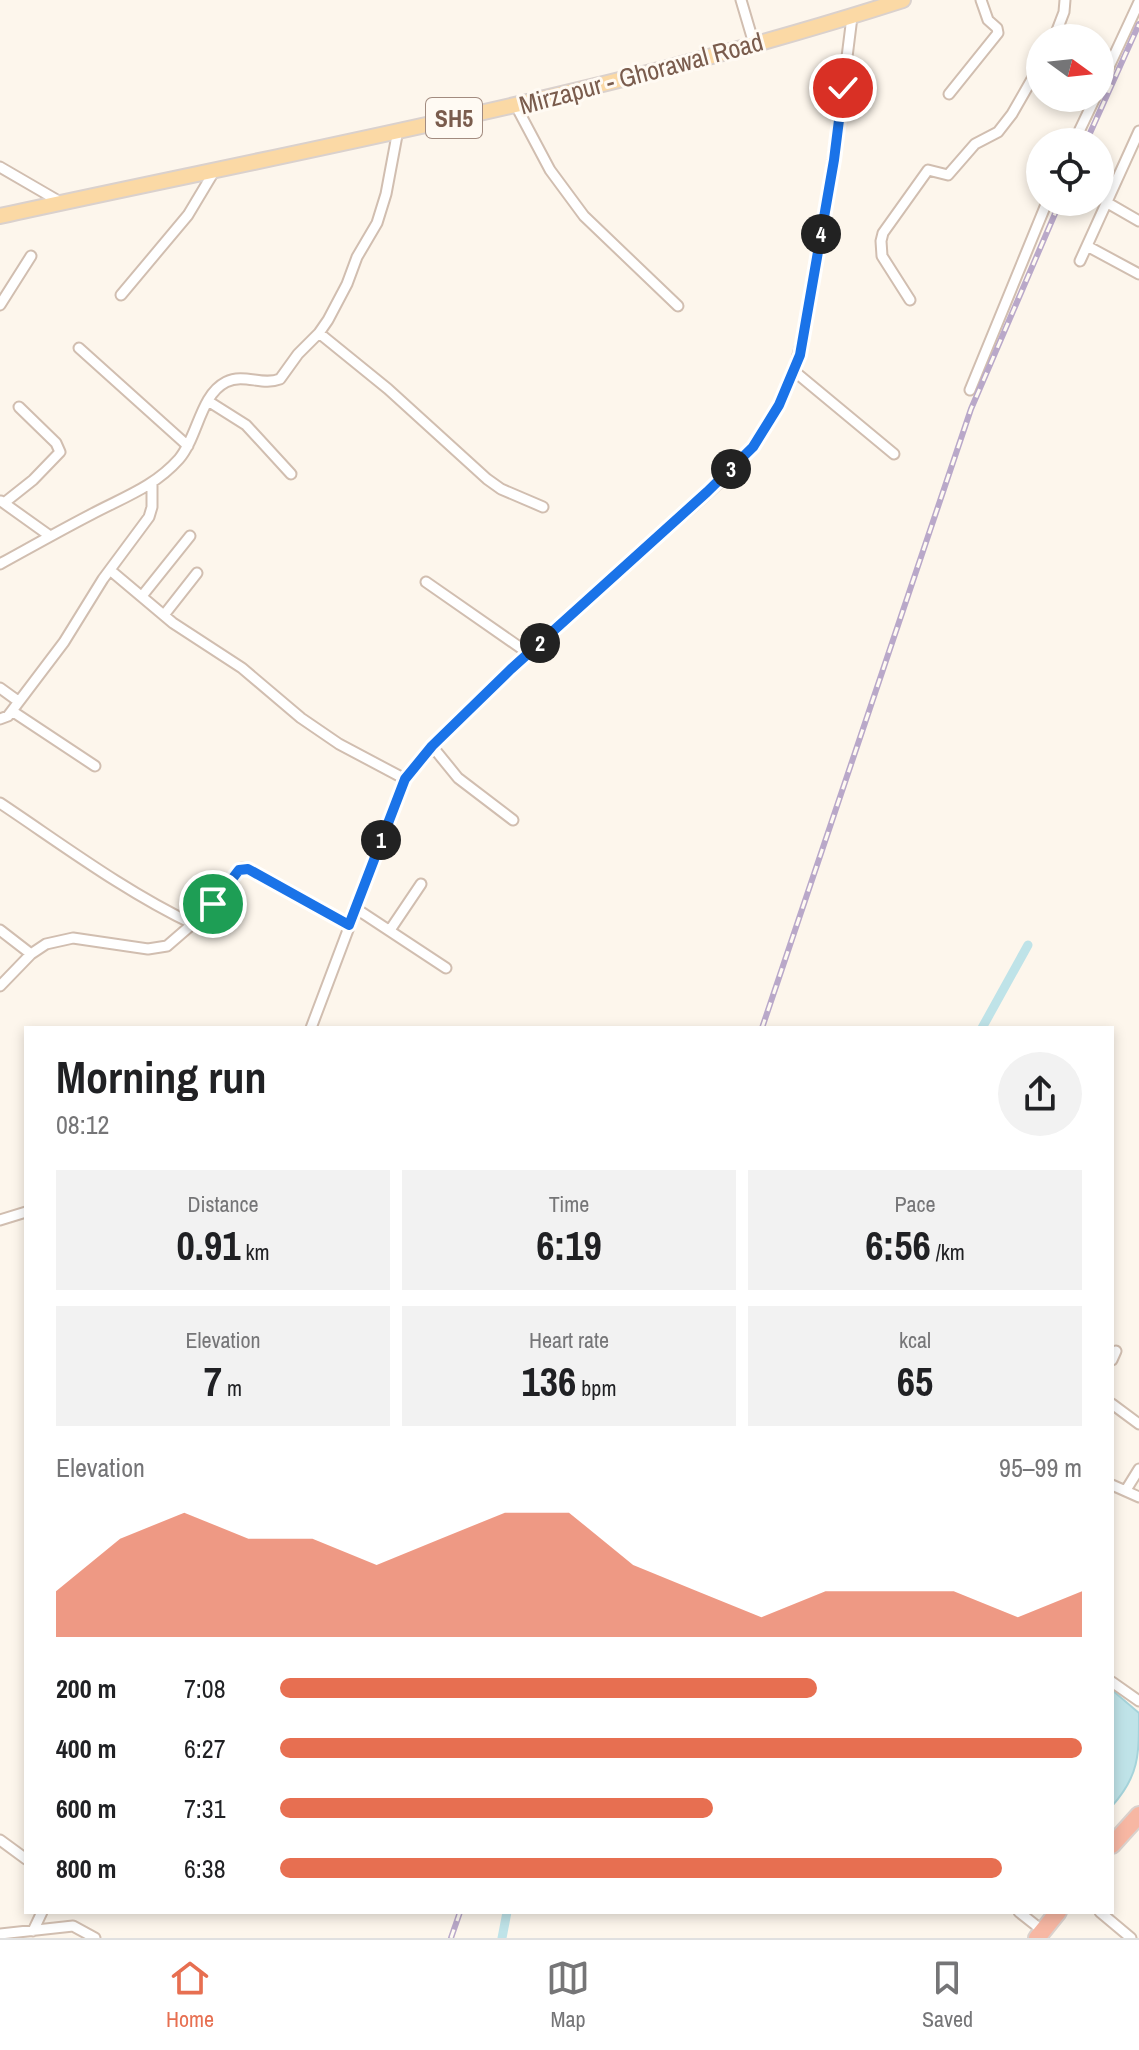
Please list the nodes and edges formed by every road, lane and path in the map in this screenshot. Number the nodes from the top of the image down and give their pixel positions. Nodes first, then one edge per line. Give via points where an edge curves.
1 (741, 0) edge
2 (903, 0) edge
3 (981, 0) edge
4 (1065, 0) edge
5 (1139, 2) edge
6 (857, 10) edge
7 (1059, 24) edge
8 (754, 44) junction
9 (1114, 56) edge
10 (1026, 90) edge
11 (949, 94) dead end
12 (516, 106) junction
13 (398, 130) junction
14 (1139, 131) edge
15 (1128, 155) junction
16 (1139, 161) edge
17 (0, 167) edge
18 (215, 170) junction
19 (1114, 185) edge
20 (62, 203) junction
21 (1114, 207) edge
22 (0, 216) edge
23 (1041, 216) edge
24 (1100, 216) edge
25 (1139, 221) edge
26 (1087, 246) junction
27 (31, 256) dead end
28 (1080, 261) dead end
29 (1139, 274) edge
30 (121, 295) dead end
31 (910, 300) dead end
32 (0, 305) edge
33 (678, 306) dead end
34 (319, 333) junction
35 (79, 348) dead end
36 (798, 374) junction
37 (970, 390) dead end
38 (208, 401) junction
39 (19, 407) dead end
40 (188, 446) junction
41 (894, 454) dead end
42 (291, 474) dead end
43 (152, 484) junction
44 (2, 501) edge
45 (543, 507) dead end
46 (50, 536) junction
47 (190, 536) dead end
48 (0, 564) edge
49 (110, 570) junction
50 (197, 573) dead end
51 (426, 582) dead end
52 (142, 596) junction
53 (164, 615) junction
54 (528, 653) junction
55 (0, 688) edge
56 (18, 701) junction
57 (12, 711) junction
58 (0, 719) edge
59 (435, 749) junction
60 (95, 766) dead end
61 (405, 779) junction
62 (0, 803) edge
63 (513, 820) dead end
64 (421, 884) dead end
65 (359, 909) junction
66 (193, 924) junction
67 (349, 925) junction
68 (0, 930) edge
69 (390, 930) junction
70 (31, 954) junction
71 (446, 968) dead end
72 (0, 986) edge
73 (312, 1026) edge
74 (24, 1213) edge
75 (0, 1220) edge
76 (1114, 1405) edge
77 (1139, 1424) edge
78 (1139, 1469) edge
79 (1114, 1486) edge
80 (1126, 1490) junction
81 (1139, 1497) edge
82 (1114, 1683) edge
83 (1139, 1701) edge
84 (1139, 1815) edge
85 (0, 1840) edge
86 (1114, 1843) edge
87 (24, 1858) edge
88 (41, 1914) edge
89 (1021, 1914) edge
90 (1056, 1914) edge
91 (1102, 1914) edge
92 (33, 1931) junction
93 (0, 1934) edge
94 (1040, 1934) edge
95 (95, 1938) edge
96 (1131, 1938) edge

1 - 8 street
2 - 6 main road, Mirzapur - Ghorawal Road / SH5
3 - 11 street via 998,33
4 - 7 street
5 - 9 street
6 - 8 main road, Mirzapur - Ghorawal Road / SH5
6 - 36 street
8 - 12 main road, Mirzapur - Ghorawal Road / SH5
10 - 31 street via 998,132 975,144 948,175 928,170 883,233 882,256
12 - 13 main road, Mirzapur - Ghorawal Road / SH5
12 - 33 street via 550,170 584,216
13 - 18 main road, Mirzapur - Ghorawal Road / SH5
13 - 34 street via 377,223
14 - 15 street
15 - 16 street
15 - 19 street
17 - 20 street
18 - 20 main road, Mirzapur - Ghorawal Road / SH5
18 - 30 street via 188,215
20 - 22 main road, Mirzapur - Ghorawal Road / SH5
21 - 25 street
23 - 37 street
24 - 26 street
26 - 28 street
26 - 29 street
27 - 32 street
34 - 38 street via 280,379 231,380
34 - 45 street via 487,479
35 - 40 street
36 - 41 street
36 - 54 street via 753,447
38 - 40 street
38 - 42 street via 246,425
39 - 44 street via 60,452
40 - 43 street
43 - 46 street
43 - 49 street via 149,517
44 - 46 street
46 - 48 street
47 - 52 street
49 - 52 street
49 - 56 street
50 - 53 street
51 - 54 street
52 - 53 street
53 - 61 street via 339,744
54 - 59 street
55 - 56 street
56 - 57 street
57 - 58 street
57 - 60 street
59 - 61 street
59 - 63 street via 458,778
61 - 65 street
62 - 66 street via 88,865
64 - 69 street
65 - 67 street
65 - 69 street
66 - 67 street via 242,868
66 - 70 street via 158,949 73,938 46,944
67 - 73 street
68 - 70 street
69 - 71 street
70 - 72 street
74 - 75 street
76 - 77 street
78 - 80 street
79 - 80 street
80 - 81 street
82 - 83 street
84 - 86 highway
85 - 87 street
88 - 92 street
89 - 94 street
90 - 94 highway
91 - 96 street
92 - 93 street
92 - 95 street via 73,1926

